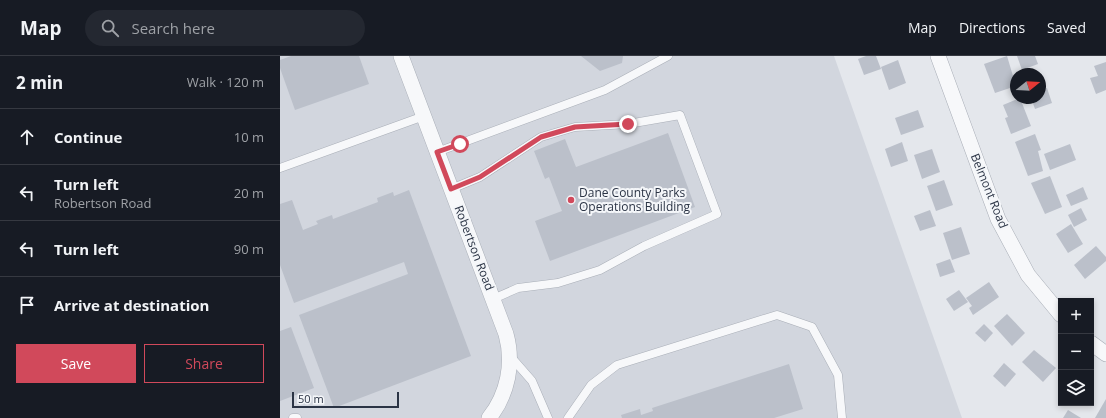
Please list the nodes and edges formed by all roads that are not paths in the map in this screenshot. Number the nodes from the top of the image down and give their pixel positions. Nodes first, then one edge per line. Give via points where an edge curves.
1 (401, 56) edge
2 (668, 56) edge
3 (938, 56) edge
4 (424, 116) junction
5 (437, 152) junction
6 (280, 168) edge
7 (451, 189) junction
8 (493, 299) junction
9 (1058, 311) edge
10 (1094, 345) edge
11 (1106, 354) edge
12 (511, 357) junction
13 (293, 418) edge
14 (297, 418) edge
15 (489, 418) edge
16 (548, 418) edge
17 (568, 418) edge
18 (842, 418) edge

1 - 4 street, Robertson Road
2 - 5 lane via 604,90
3 - 9 street, Belmont Road via 998,219 1028,275
4 - 5 street, Robertson Road
4 - 6 lane
5 - 7 street, Robertson Road
7 - 8 street, Robertson Road
7 - 8 lane via 480,177 541,137 575,127 628,124 680,115 717,214 644,246 600,270 558,283 518,288
8 - 12 street, Robertson Road via 506,334
10 - 11 street
12 - 15 street, Robertson Road via 505,388 499,404
12 - 16 lane via 532,382
13 - 14 lane
17 - 18 lane via 591,385 617,365 777,315 812,327 838,375

